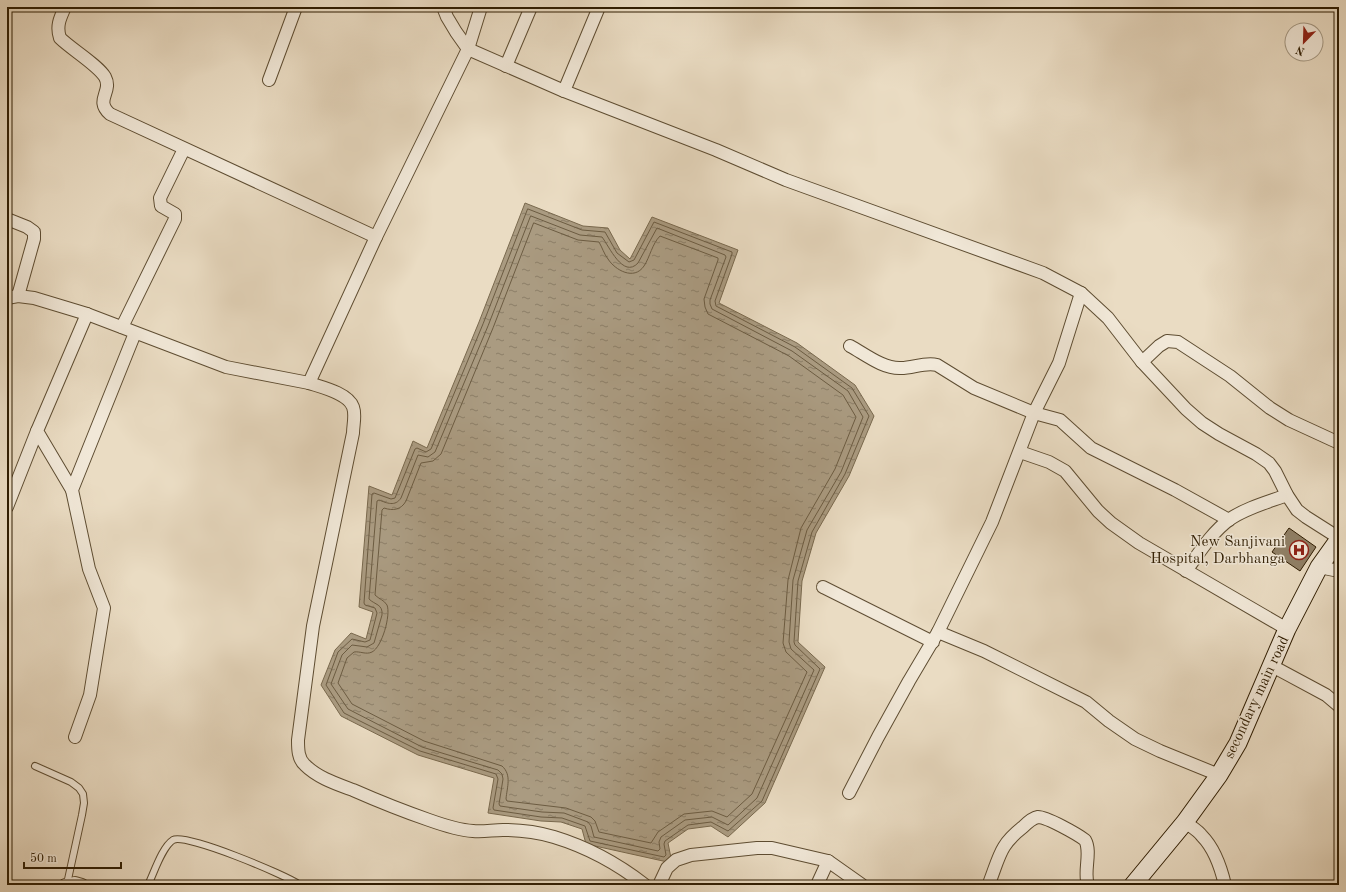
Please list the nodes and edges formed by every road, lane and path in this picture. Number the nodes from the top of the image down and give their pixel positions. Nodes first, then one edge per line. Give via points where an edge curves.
1 (65, 7) edge
2 (296, 7) edge
3 (443, 7) edge
4 (481, 7) edge
5 (531, 7) edge
6 (599, 7) edge
7 (468, 49) junction
8 (506, 66) junction
9 (269, 80) dead end
10 (564, 91) junction
11 (184, 149) junction
12 (7, 219) edge
13 (376, 237) junction
14 (1081, 293) junction
15 (12, 297) edge
16 (87, 314) junction
17 (122, 327) junction
18 (135, 333) junction
19 (850, 346) dead end
20 (1142, 362) junction
21 (309, 383) junction
22 (1034, 413) junction
23 (37, 431) junction
24 (1339, 443) edge
25 (1020, 452) junction
26 (72, 490) junction
27 (1287, 495) junction
28 (7, 507) edge
29 (1229, 520) junction
30 (1339, 539) edge
31 (1319, 567) junction
32 (1186, 571) junction
33 (1339, 571) edge
34 (823, 587) dead end
35 (1288, 629) junction
36 (936, 637) junction
37 (1272, 666) junction
38 (1339, 706) edge
39 (75, 737) dead end
40 (35, 766) dead end
41 (1218, 775) junction
42 (849, 793) dead end
43 (1185, 822) junction
44 (828, 861) junction
45 (990, 881) dead end
46 (66, 885) edge
47 (82, 885) edge
48 (148, 885) edge
49 (300, 885) edge
50 (645, 885) edge
51 (659, 885) edge
52 (816, 885) edge
53 (862, 885) edge
54 (1088, 885) edge
55 (1133, 885) edge
56 (1225, 885) edge

1 - 11 street via 59,22 60,38 105,78 108,86 103,100 105,110
2 - 9 street
3 - 7 street
4 - 7 street
5 - 8 street
6 - 10 street
7 - 8 street
7 - 13 street
8 - 10 street
10 - 14 street via 786,180 1043,273
11 - 13 street
11 - 17 street via 160,198 161,206 175,214 175,219
12 - 15 street via 34,232 34,239
13 - 21 street
14 - 20 street via 1108,318
14 - 22 street via 1059,363
15 - 16 street via 34,298
16 - 17 street
16 - 23 street
17 - 18 street
18 - 21 street via 226,367
18 - 26 street
19 - 22 street via 889,367 937,365 974,388
20 - 24 street via 1167,340 1178,342 1230,376 1288,420
20 - 27 street via 1186,410 1202,423 1269,462
21 - 50 street via 328,388 348,399 353,406 354,416 312,626 298,740 299,755 303,764 328,780 390,806 451,827 474,831 525,831 554,837 609,860
22 - 25 street
22 - 29 street via 1060,420 1091,448
23 - 26 street
23 - 28 street
25 - 32 street via 1049,462 1065,471 1111,523
25 - 36 street via 992,522
26 - 39 street via 89,569 104,608 90,695
27 - 29 street
27 - 30 street via 1306,517
29 - 32 street via 1212,536
30 - 31 main road, secondary main road
31 - 33 street
31 - 35 main road, secondary main road
32 - 35 street
34 - 36 street
35 - 37 main road, secondary main road
36 - 41 street via 984,651 1086,702 1135,739
36 - 42 street
37 - 38 street via 1326,695
37 - 41 main road, secondary main road via 1238,743
40 - 46 lane via 71,782 83,794 82,815
41 - 43 main road, secondary main road
43 - 55 main road, secondary main road
43 - 56 street via 1202,835 1209,845 1221,868
44 - 51 street via 772,848 691,855 676,860 667,868
44 - 52 street
44 - 53 street
45 - 54 street via 1003,847 1010,837 1034,818 1041,818 1085,840
46 - 47 street
48 - 49 lane via 162,853 178,838 246,860

